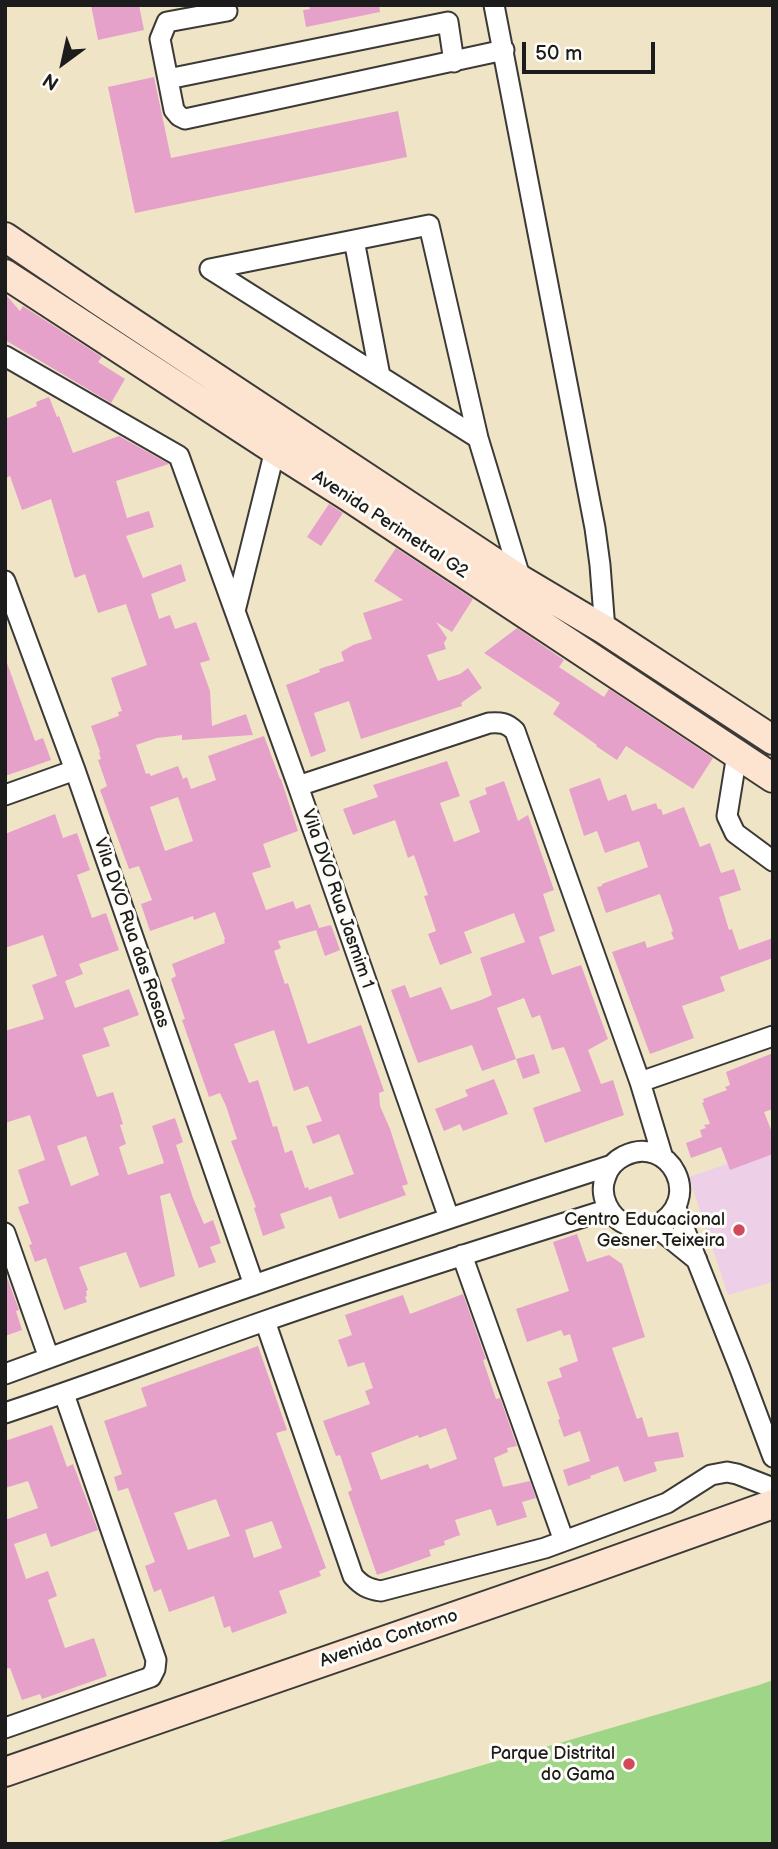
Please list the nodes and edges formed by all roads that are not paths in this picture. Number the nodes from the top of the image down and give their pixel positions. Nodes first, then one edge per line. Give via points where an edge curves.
1 (494, 5) edge
2 (227, 10) dead end
3 (504, 50) junction
4 (454, 62) junction
5 (168, 79) junction
6 (5, 237) edge
7 (354, 240) junction
8 (5, 251) edge
9 (5, 274) edge
10 (5, 356) edge
11 (380, 376) junction
12 (478, 438) junction
13 (275, 450) junction
14 (354, 483) junction
15 (521, 580) junction
16 (5, 581) edge
17 (235, 611) junction
18 (605, 630) junction
19 (773, 740) edge
20 (773, 751) edge
21 (737, 754) junction
22 (75, 770) junction
23 (773, 778) edge
24 (299, 786) junction
25 (5, 795) edge
26 (773, 861) edge
27 (773, 1036) edge
28 (640, 1082) junction
29 (663, 1158) junction
30 (612, 1165) junction
31 (676, 1208) junction
32 (608, 1209) junction
33 (449, 1218) junction
34 (655, 1226) junction
35 (5, 1233) edge
36 (462, 1255) junction
37 (697, 1260) junction
38 (254, 1285) junction
39 (265, 1321) junction
40 (49, 1358) junction
41 (5, 1374) edge
42 (64, 1394) junction
43 (5, 1413) edge
44 (773, 1457) edge
45 (773, 1488) edge
46 (773, 1504) edge
47 (564, 1541) junction
48 (5, 1728) edge
49 (5, 1772) edge

1 - 3 street
2 - 5 street via 167,22 160,39
3 - 4 street
3 - 18 street via 595,528
4 - 5 street via 186,118 174,110
4 - 5 street via 448,22
6 - 14 street, Avenida Perimetral G2
7 - 11 street
7 - 11 street via 210,269
7 - 12 street via 429,225
8 - 14 street
9 - 13 street, Avenida Perimetral G2
10 - 17 street via 179,456
11 - 12 street
12 - 15 street
13 - 14 street, Avenida Perimetral G2
13 - 17 street
14 - 15 street, Avenida Perimetral G2
14 - 20 street
14 - 21 street, Avenida Perimetral G2
15 - 18 street, Avenida Perimetral G2
16 - 22 street, Vila DVO Rua das Rosas
17 - 24 street
18 - 19 street, Avenida Perimetral G2
21 - 23 street, Avenida Perimetral G2
21 - 26 street via 727,816 734,833
22 - 25 street
22 - 38 street, Vila DVO Rua das Rosas
24 - 28 street, Vila DVO Rua Jasmim 1 via 489,723 508,724 515,732
24 - 33 street, Vila DVO Rua Jasmim 1
27 - 28 street
28 - 29 street, Vila DVO Rua Jasmim 1
29 - 30 street via 642,1151
29 - 31 street via 679,1181
30 - 32 street via 603,1186
30 - 33 street
31 - 34 street
31 - 37 street
32 - 34 street via 629,1226
32 - 36 street
33 - 38 street
34 - 37 street
35 - 40 street
36 - 39 street
36 - 47 street
37 - 44 street
38 - 40 street
39 - 42 street
39 - 47 street via 353,1576 361,1586 381,1591
40 - 41 street
42 - 43 street
42 - 48 street via 156,1660 155,1669 150,1677
45 - 47 street via 737,1474 711,1475 667,1503
46 - 49 street, Avenida Contorno

